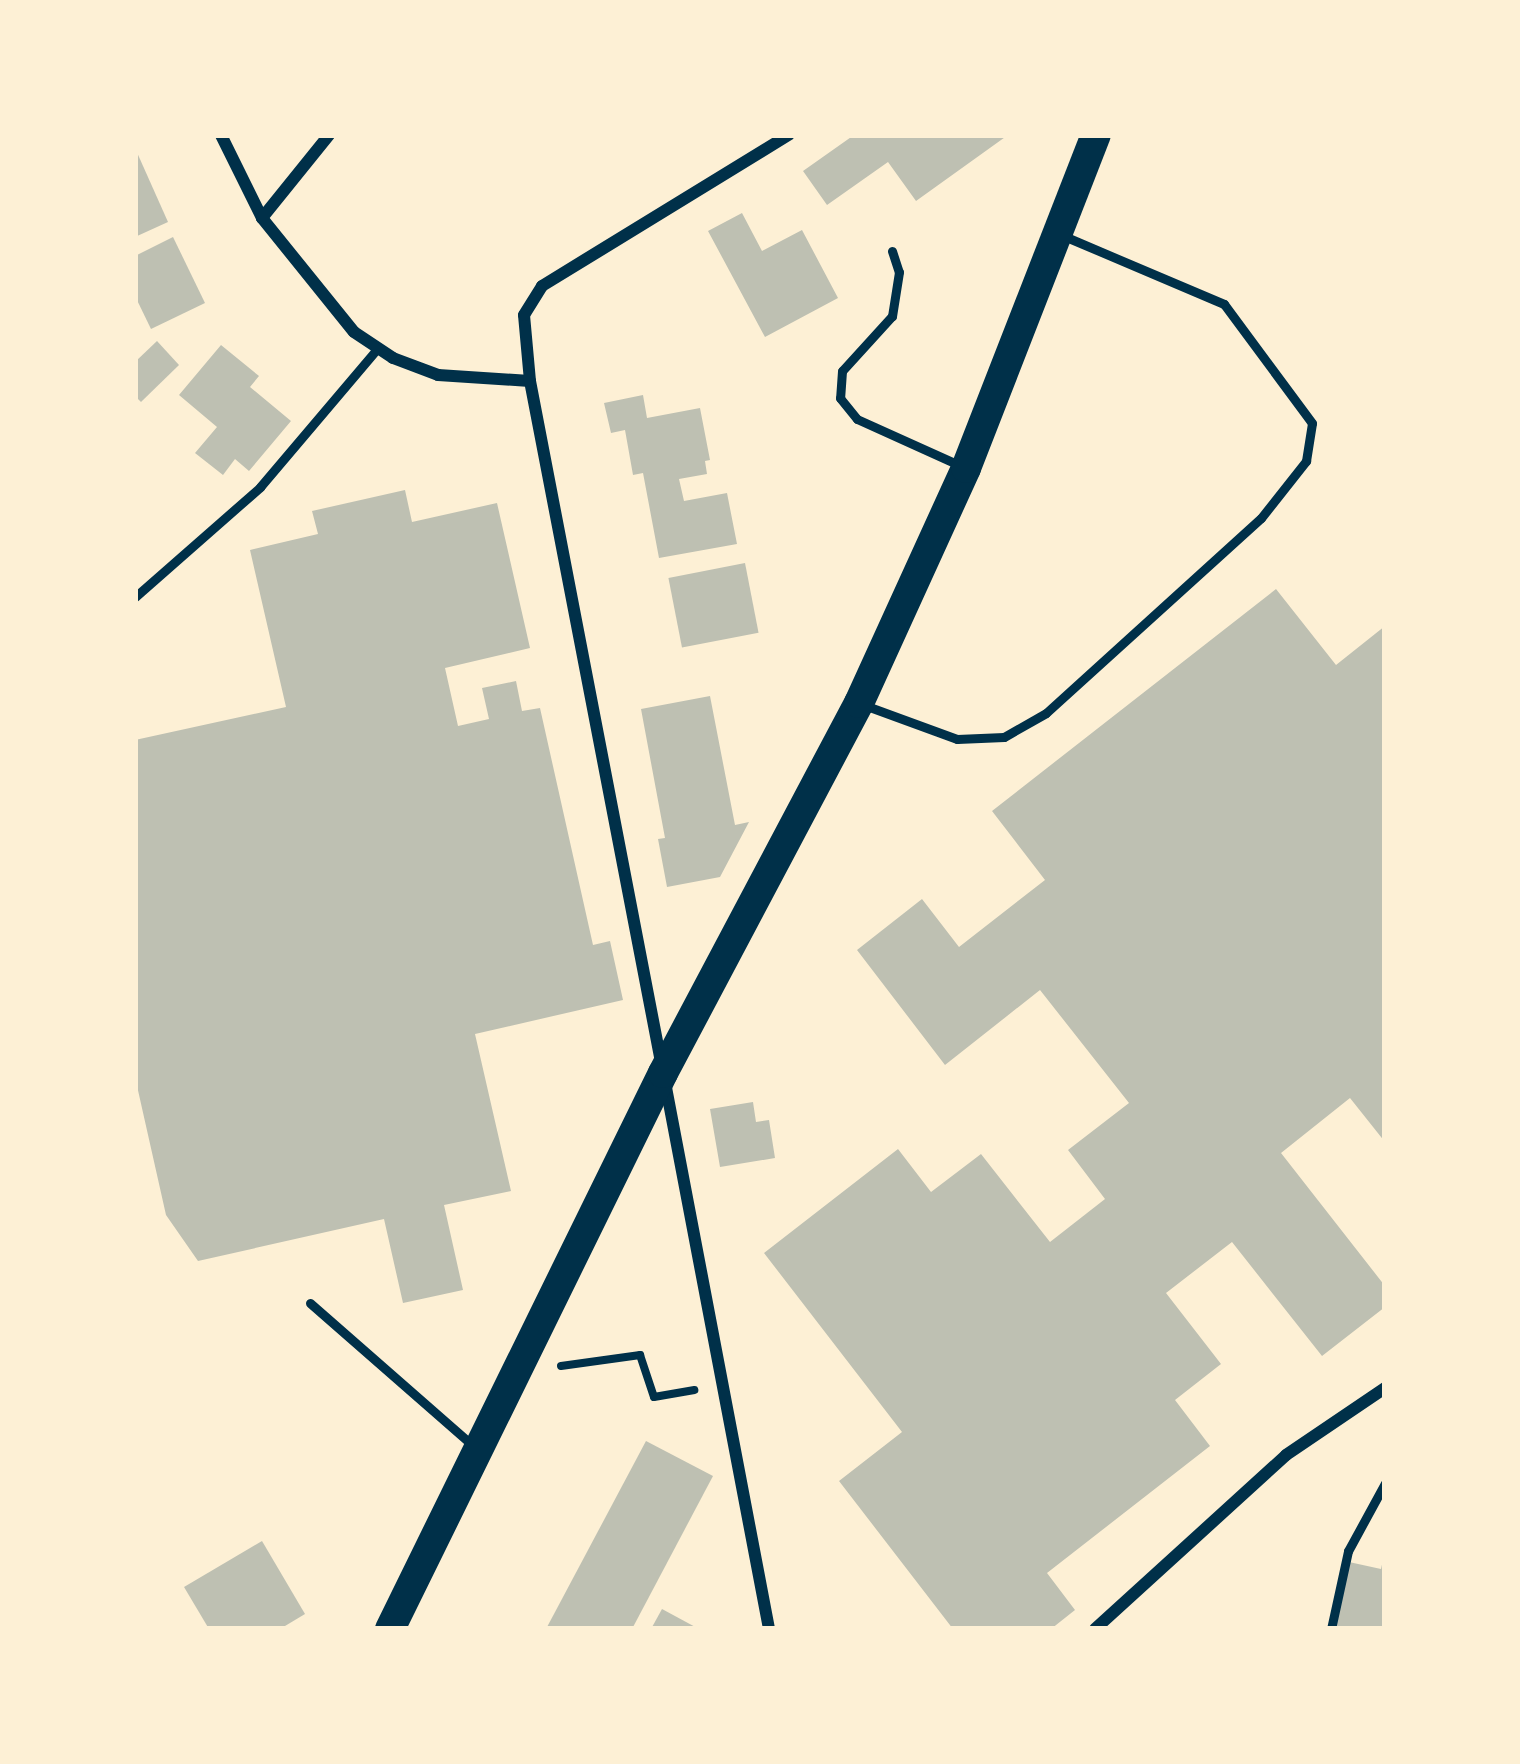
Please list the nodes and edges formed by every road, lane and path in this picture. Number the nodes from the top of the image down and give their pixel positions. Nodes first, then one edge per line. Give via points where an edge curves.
1 (221, 135) edge
2 (329, 135) edge
3 (788, 135) edge
4 (1096, 135) edge
5 (262, 218) junction
6 (1059, 234) junction
7 (892, 251) dead end
8 (378, 348) junction
9 (530, 381) junction
10 (966, 469) junction
11 (135, 597) edge
12 (859, 703) junction
13 (663, 1073) junction
14 (310, 1303) dead end
15 (512, 1372) junction
16 (722, 1384) junction
17 (1385, 1388) edge
18 (476, 1449) junction
19 (1385, 1484) edge
20 (1099, 1628) edge
21 (390, 1629) edge
22 (769, 1629) edge
23 (1331, 1629) edge

1 - 5 street
2 - 5 street
3 - 9 street via 542,286 524,315
4 - 6 main road
5 - 8 street via 305,278
6 - 10 main road
6 - 12 lane via 1224,304 1312,423 1306,461 1261,518 1046,713 1004,737 957,739
7 - 10 lane via 899,272 892,316 842,371 840,398 856,419
8 - 9 street via 438,375
8 - 11 lane via 260,487
9 - 13 street
10 - 12 main road
12 - 13 main road
13 - 15 main road
13 - 16 street
14 - 18 lane
15 - 16 path via 640,1355 654,1397
15 - 18 main road
16 - 22 street
17 - 20 street via 1286,1455
18 - 21 main road
19 - 23 lane via 1348,1551

